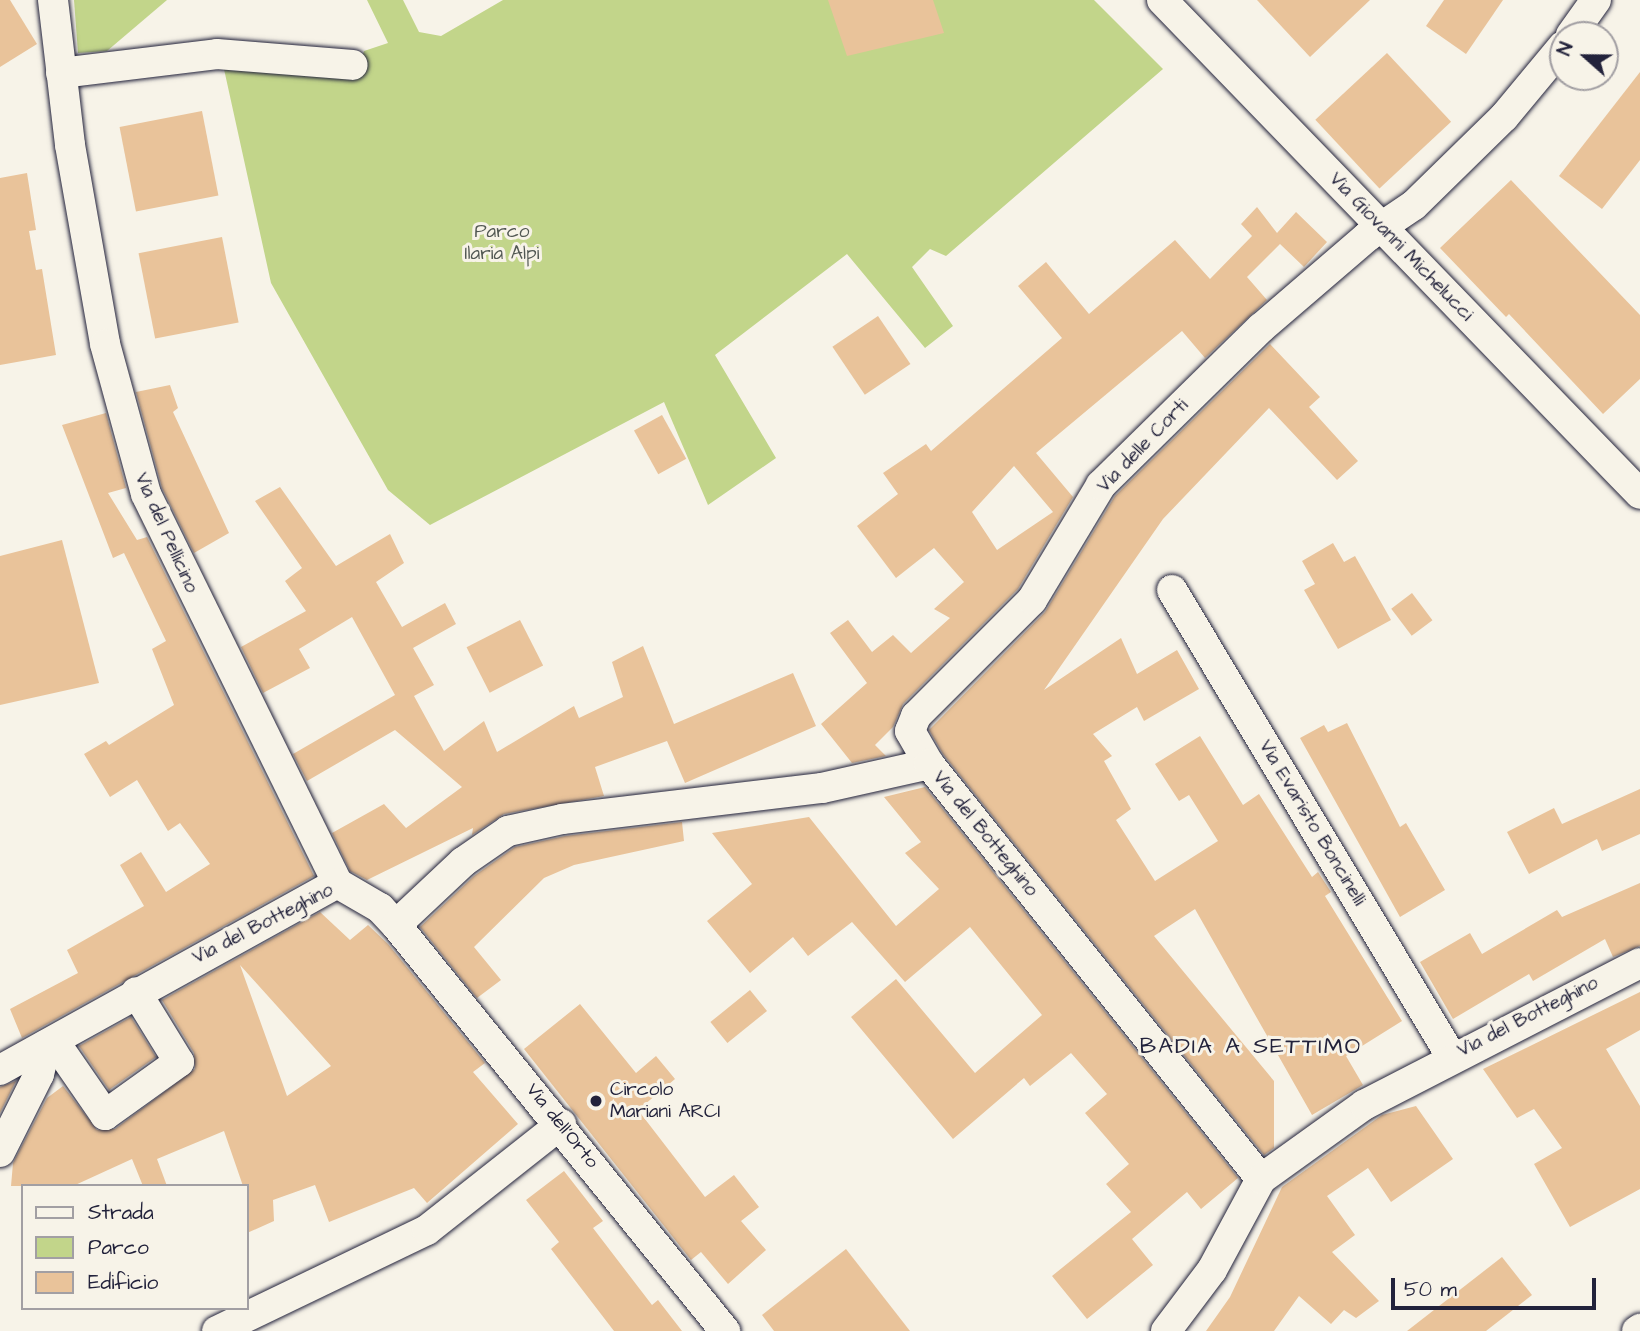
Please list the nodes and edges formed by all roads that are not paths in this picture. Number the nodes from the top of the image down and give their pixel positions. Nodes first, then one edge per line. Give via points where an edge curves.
1 (53, 0) edge
2 (1162, 0) edge
3 (1597, 0) edge
4 (1581, 21) edge
5 (1549, 63) edge
6 (353, 65) dead end
7 (61, 73) junction
8 (1382, 227) junction
9 (1640, 494) edge
10 (1172, 590) dead end
11 (929, 764) junction
12 (337, 883) junction
13 (396, 925) junction
14 (1640, 963) edge
15 (136, 992) junction
16 (50, 1043) junction
17 (1451, 1056) junction
18 (0, 1070) edge
19 (561, 1124) junction
20 (0, 1152) edge
21 (1261, 1180) junction
22 (217, 1331) edge
23 (724, 1331) edge
24 (1166, 1331) edge

1 - 7 street, Via del Pellicino
2 - 8 street, Via Giovanni Michelucci
3 - 4 street
5 - 8 street via 1504,117 1414,205
6 - 7 street via 217,54
7 - 12 street, Via del Pellicino via 105,344 146,494
8 - 9 street, Via Giovanni Michelucci
8 - 11 street, Via delle Corti via 1261,328 1101,485 1032,600 916,716 910,731
10 - 17 street, Via Evaristo Boncinelli
11 - 13 street, Via del Botteghino via 822,788 562,819 509,831 464,862
11 - 21 street, Via del Botteghino
12 - 13 street, Via del Botteghino via 380,908
12 - 15 street, Via del Botteghino
13 - 19 street, Via dell'Orto
14 - 17 street, Via del Botteghino
15 - 16 street, Via del Botteghino
15 - 16 street via 179,1062 105,1115
16 - 18 street, Via del Botteghino
16 - 20 street
17 - 21 street, Via del Botteghino via 1364,1105
19 - 22 street via 427,1230
19 - 23 street, Via dell'Orto
21 - 24 street via 1212,1270

